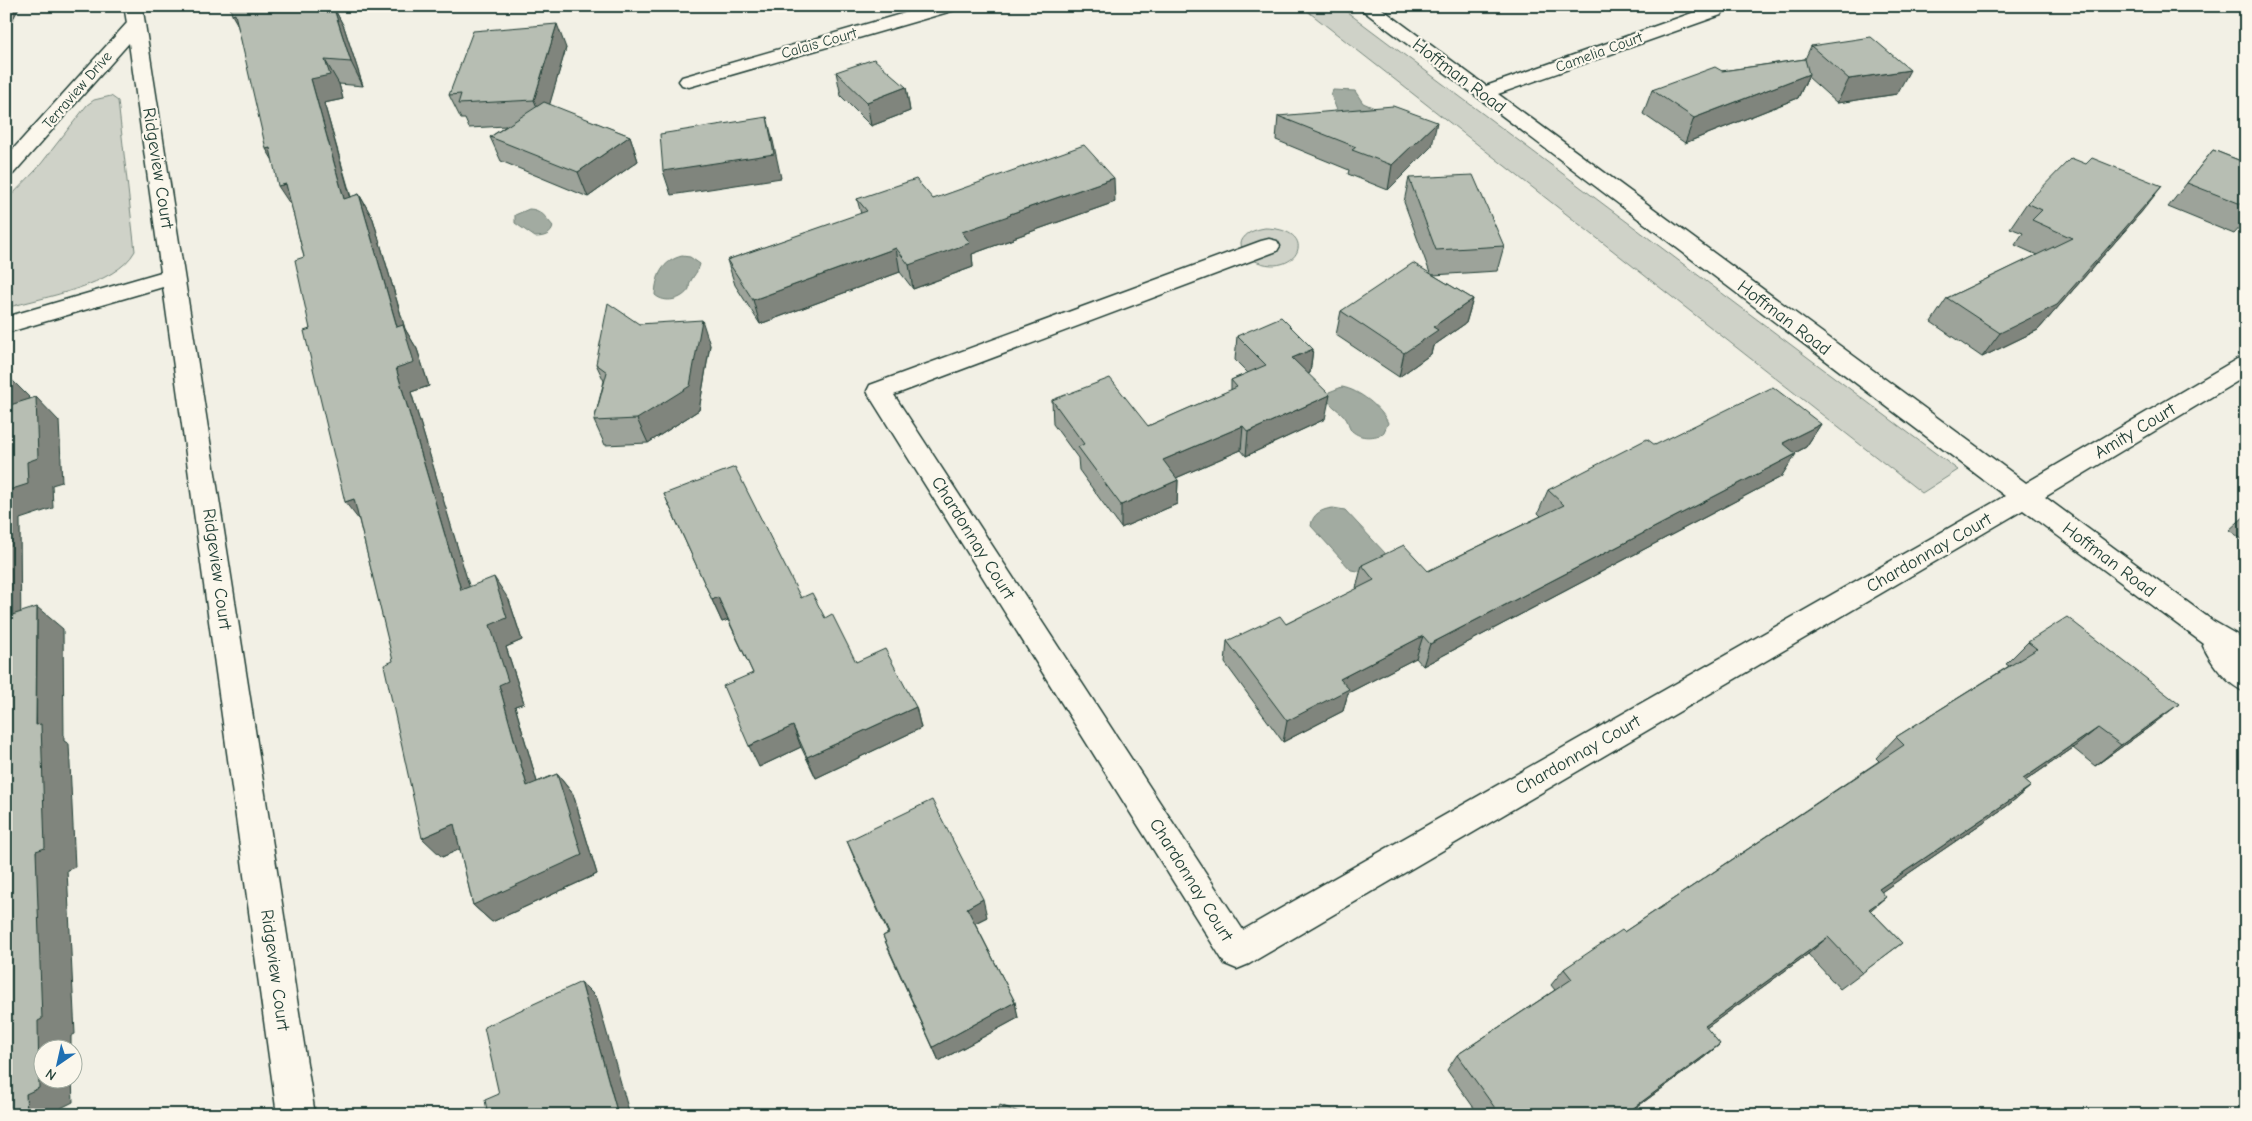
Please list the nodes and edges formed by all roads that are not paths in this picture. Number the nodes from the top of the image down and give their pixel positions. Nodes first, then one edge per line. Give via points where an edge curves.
1 (949, 6) edge
2 (1366, 6) edge
3 (1715, 11) dead end
4 (135, 15) edge
5 (689, 81) dead end
6 (1482, 93) junction
7 (6, 170) edge
8 (1269, 246) dead end
9 (174, 276) junction
10 (6, 325) edge
11 (2246, 365) edge
12 (2024, 497) junction
13 (2202, 629) junction
14 (2246, 656) edge
15 (2246, 680) edge
16 (296, 1115) edge

1 - 5 street, Calais Court
2 - 6 street, Hoffman Road
3 - 6 street, Camelia Court
4 - 7 street, Terraview Drive
4 - 9 street, Ridgeview Court
6 - 12 street, Hoffman Road
8 - 12 street, Chardonnay Court via 879,391 1237,952
9 - 10 street
9 - 16 street, Ridgeview Court
11 - 12 street, Amity Court
12 - 13 street, Hoffman Road
13 - 14 street, Hoffman Road
13 - 15 street, Hoffman Road

